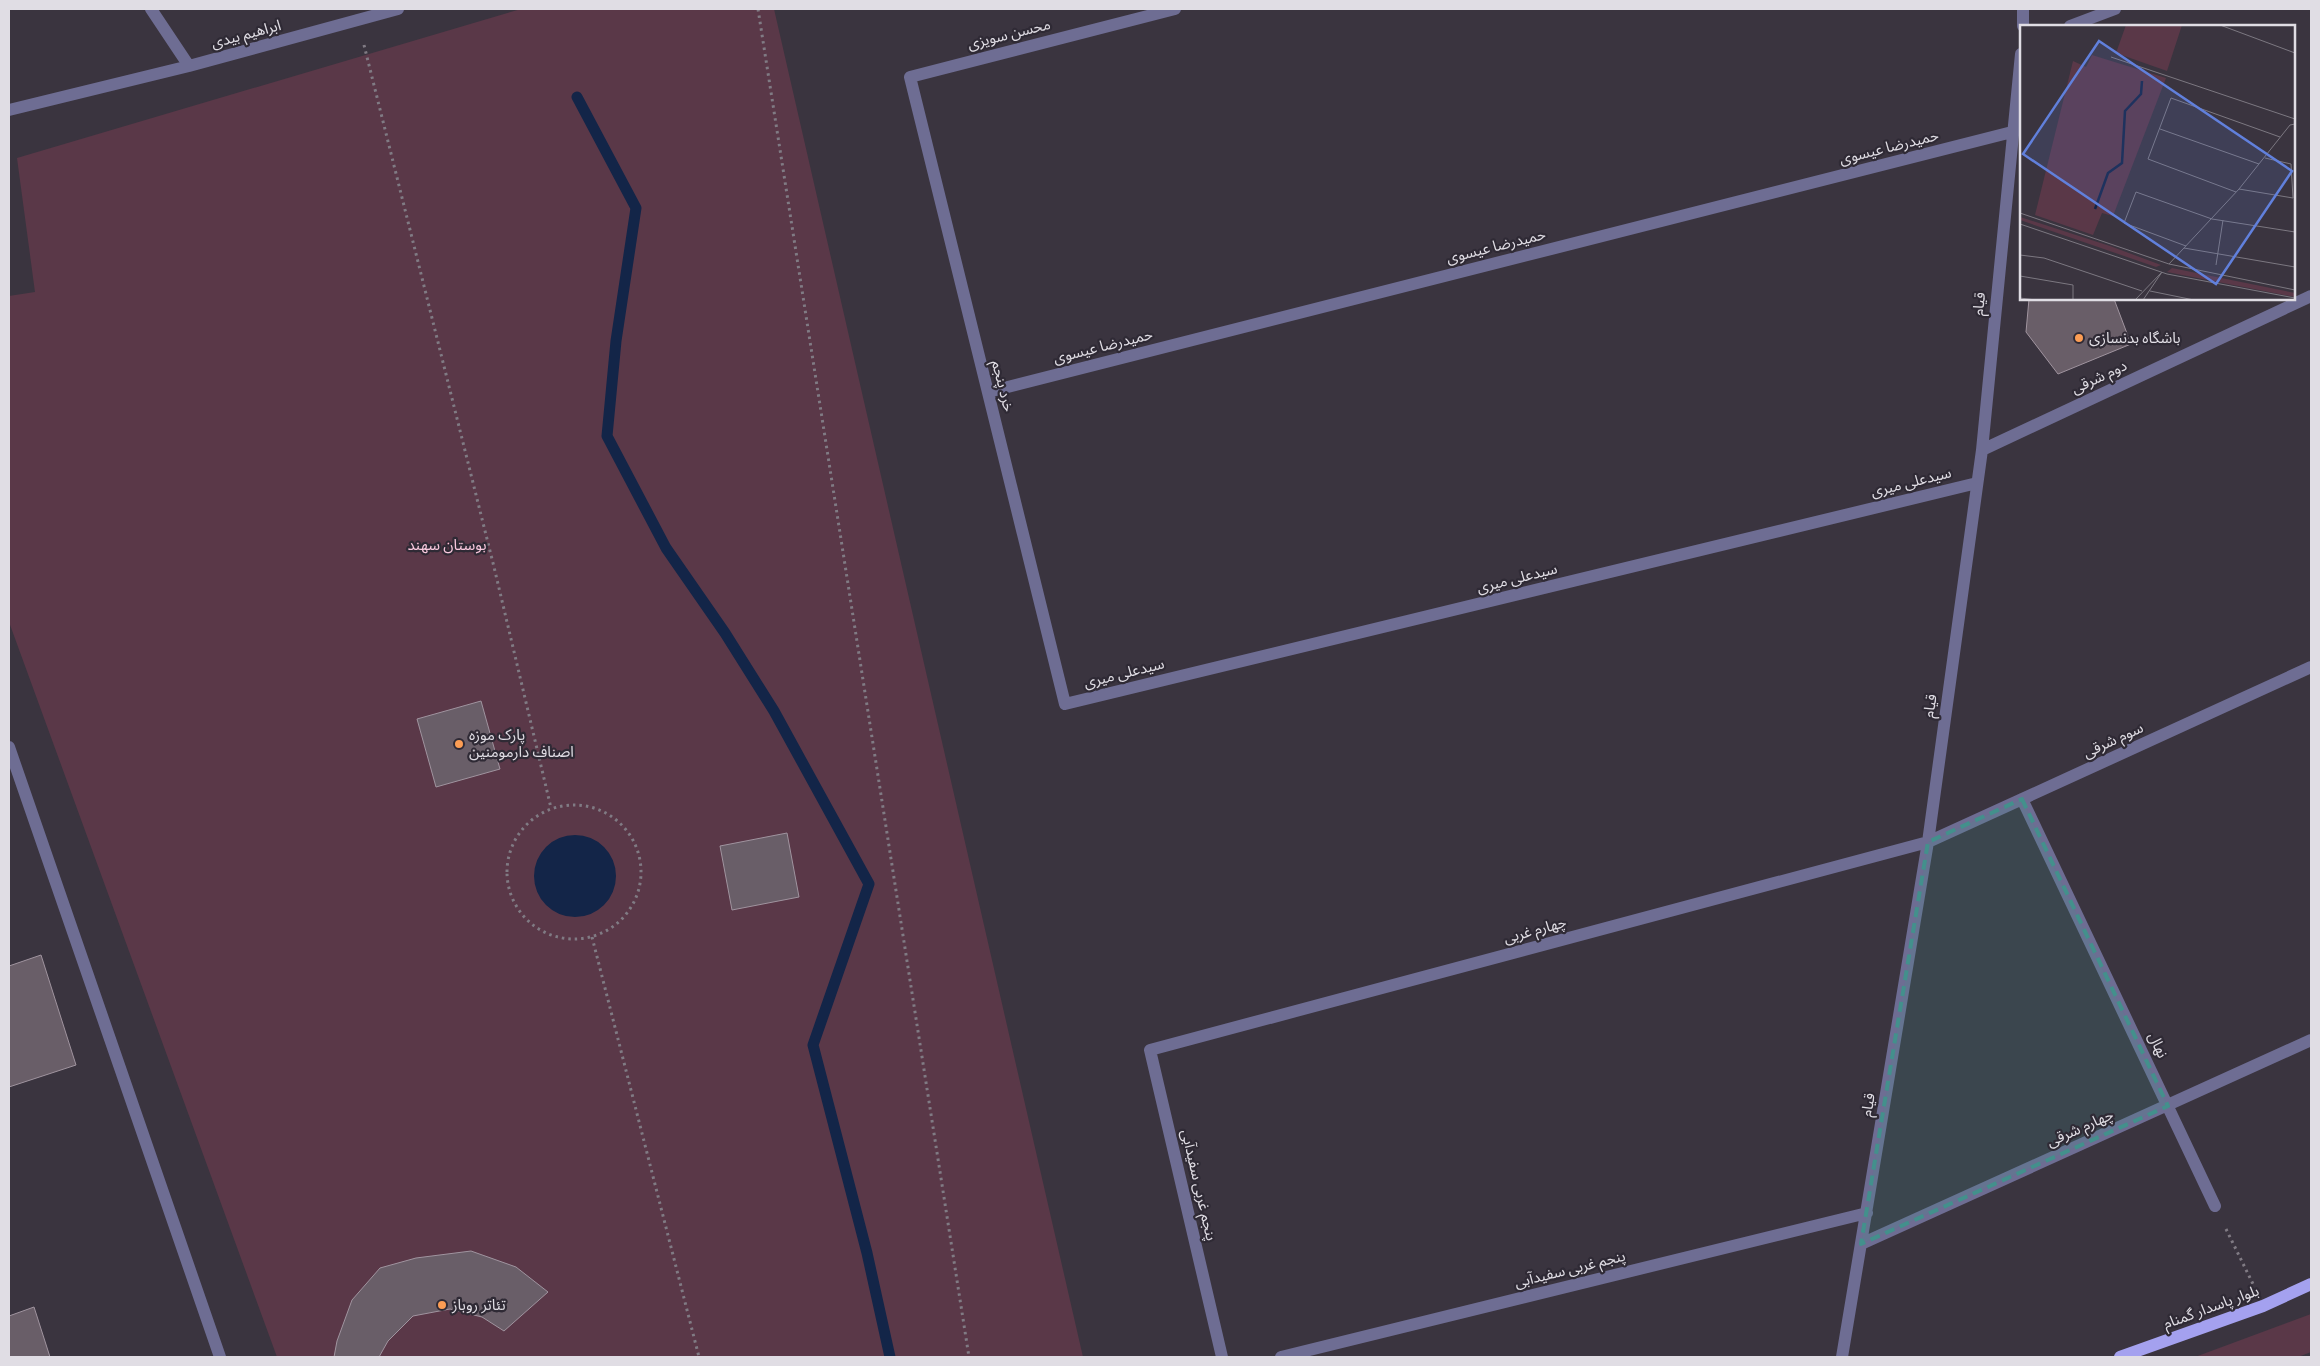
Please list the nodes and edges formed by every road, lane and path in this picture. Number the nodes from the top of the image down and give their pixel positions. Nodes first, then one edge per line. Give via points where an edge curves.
1 (151, 9) edge
2 (398, 9) edge
3 (758, 9) edge
4 (1175, 9) edge
5 (2024, 9) edge
6 (2115, 9) edge
7 (358, 20) junction
8 (2023, 25) edge
9 (2073, 25) edge
10 (2020, 63) edge
11 (189, 66) junction
12 (910, 76) joint
13 (9, 110) edge
14 (2012, 132) junction
15 (2311, 296) edge
16 (988, 392) junction
17 (1982, 450) junction
18 (1977, 483) junction
19 (2311, 667) edge
20 (1065, 704) joint
21 (9, 747) edge
22 (2022, 799) junction
23 (551, 808) junction
24 (1928, 842) junction
25 (592, 937) junction
26 (2311, 1040) edge
27 (1150, 1050) joint
28 (2168, 1106) junction
29 (2215, 1206) joint
30 (1867, 1213) junction
31 (1861, 1244) junction
32 (2311, 1284) edge
33 (2263, 1306) junction
34 (220, 1357) edge
35 (699, 1357) edge
36 (969, 1357) edge
37 (1222, 1357) edge
38 (1281, 1357) edge
39 (1842, 1357) edge
40 (2120, 1357) edge

1 - 11 street
2 - 7 street, ابراهیم بیدی
3 - 36 path
4 - 12 street, محسن سویزی
5 - 8 street
6 - 9 street
7 - 11 street, ابراهیم بیدی
7 - 23 path
10 - 14 street, قیام
11 - 13 street, ابراهیم بیدی
12 - 16 street, خرد پنجم
14 - 16 street, حمیدرضا عیسوی
14 - 17 street, قیام
15 - 17 street, دوم شرقی
16 - 20 street, خرد پنجم
17 - 18 street, قیام
18 - 20 street, سیدعلی میری
18 - 24 street, قیام
19 - 22 street, سوم شرقی
21 - 34 street
22 - 24 street, سوم شرقی
22 - 28 street, نهال
23 - 25 path via 530,820 515,837 507,859 511,897 528,922 547,934 570,940
23 - 25 path via 572,804 593,807 613,816 628,832 638,851 642,872 638,894 628,912 612,928
24 - 27 street, چهارم غربی
24 - 30 street, قیام
25 - 35 path
26 - 28 street, چهارم شرقی
27 - 37 street, پنجم غربی سفیدآبی
28 - 29 street, نهال
28 - 31 street, چهارم شرقی
29 - 33 path
30 - 31 street, قیام
30 - 38 street, پنجم غربی سفیدآبی
31 - 39 street, قیام
32 - 33 main road, بلوار پاسدار گمنام
33 - 40 main road, بلوار پاسدار گمنام

